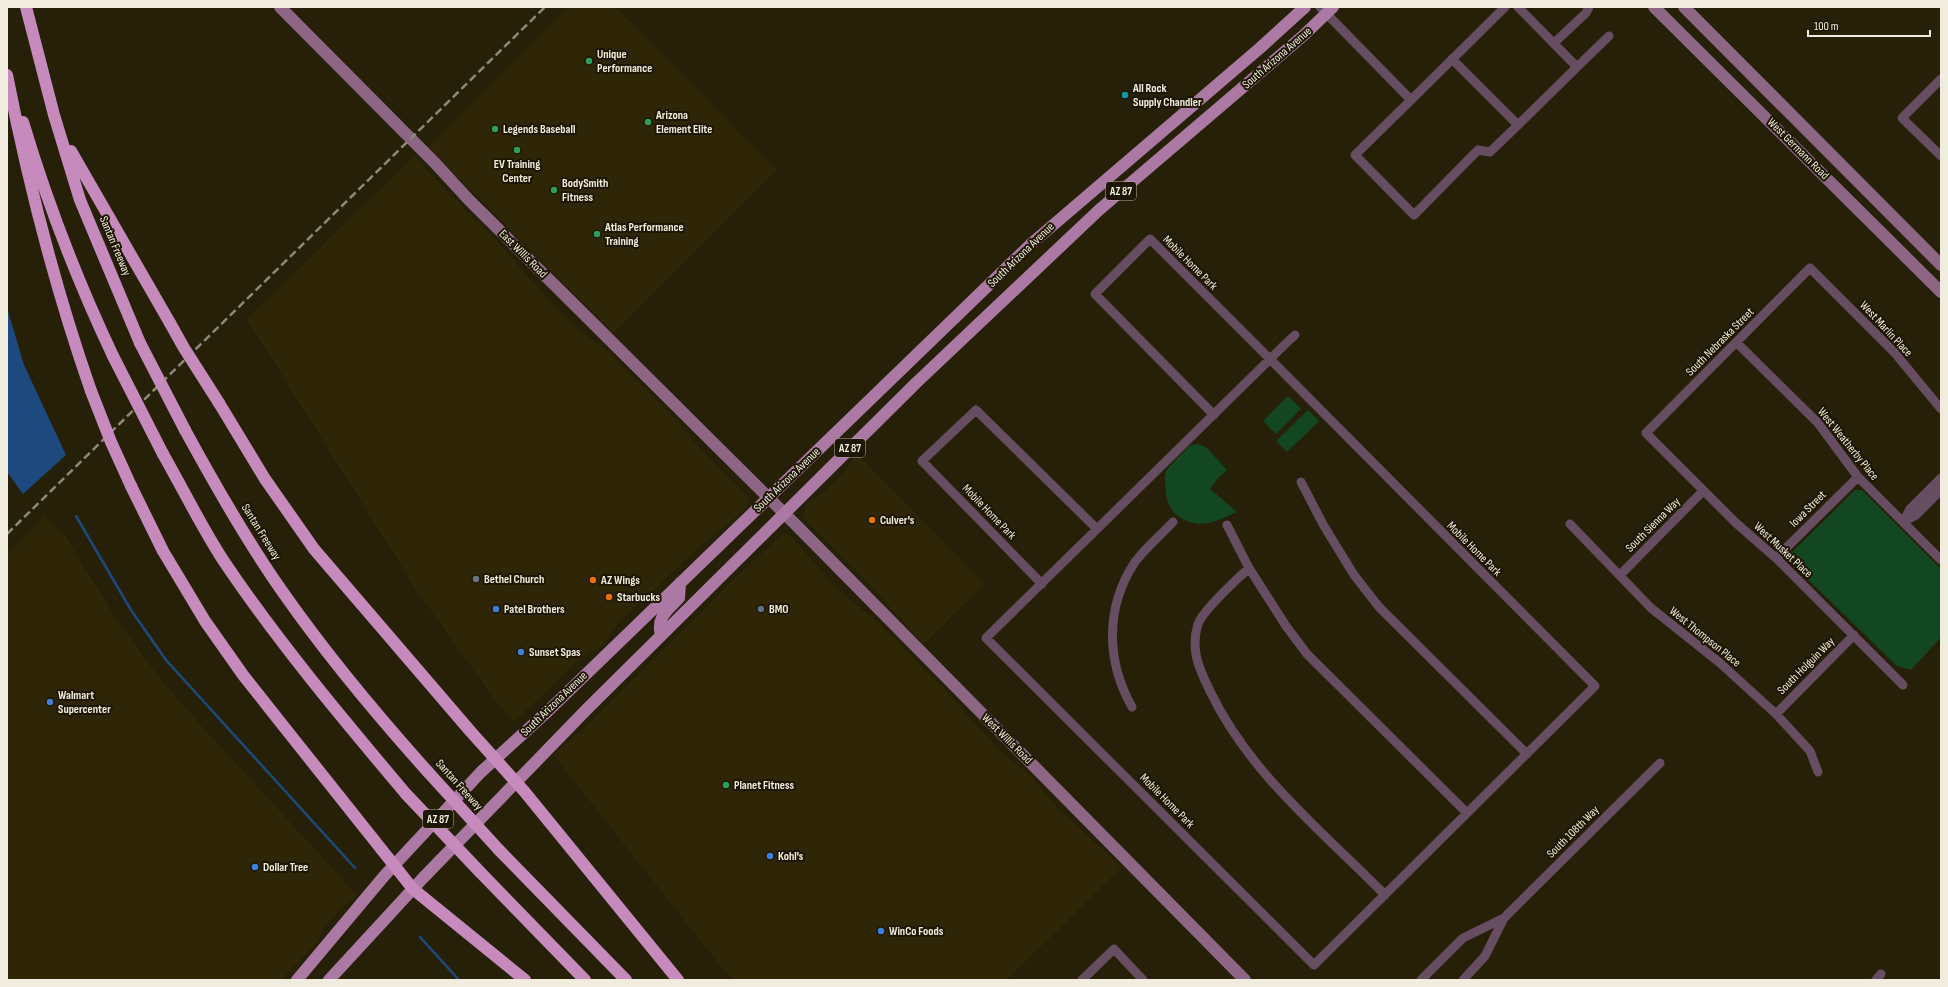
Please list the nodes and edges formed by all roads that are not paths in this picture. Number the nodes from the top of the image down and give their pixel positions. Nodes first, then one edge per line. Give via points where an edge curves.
1 (26, 7) edge
2 (280, 7) edge
3 (1305, 7) edge
4 (1505, 7) edge
5 (1518, 7) edge
6 (1596, 7) edge
7 (1684, 7) edge
8 (1326, 9) edge
9 (1660, 9) edge
10 (1588, 10) edge
11 (1609, 36) dead end
12 (1554, 43) junction
13 (1452, 59) junction
14 (7, 67) edge
15 (1577, 67) junction
16 (7, 75) edge
17 (1941, 79) edge
18 (1411, 100) junction
19 (54, 115) junction
20 (1518, 125) junction
21 (1941, 156) edge
22 (1941, 265) edge
23 (1810, 268) joint
24 (1941, 292) edge
25 (1294, 334) dead end
26 (1737, 343) junction
27 (1270, 359) junction
28 (1941, 409) edge
29 (1214, 414) junction
30 (1646, 432) joint
31 (1858, 477) junction
32 (1941, 478) edge
33 (1301, 482) dead end
34 (1941, 490) edge
35 (1703, 491) junction
36 (769, 498) junction
37 (784, 513) junction
38 (1173, 522) dead end
39 (1903, 522) junction
40 (1570, 524) dead end
41 (1227, 525) dead end
42 (1097, 529) junction
43 (1776, 558) junction
44 (1941, 560) edge
45 (1249, 568) junction
46 (1620, 575) junction
47 (680, 583) junction
48 (1042, 584) junction
49 (661, 635) junction
50 (1854, 636) junction
51 (1902, 685) dead end
52 (1132, 707) dead end
53 (1776, 714) junction
54 (1527, 754) junction
55 (496, 759) junction
56 (1660, 763) dead end
57 (1818, 772) dead end
58 (516, 782) junction
59 (1467, 813) junction
60 (394, 865) junction
61 (413, 889) junction
62 (1385, 895) junction
63 (1504, 918) junction
64 (297, 980) edge
65 (329, 980) edge
66 (525, 980) edge
67 (585, 980) edge
68 (626, 980) edge
69 (678, 980) edge
70 (1082, 980) edge
71 (1143, 980) edge
72 (1245, 980) edge
73 (1421, 980) edge
74 (1463, 980) edge

1 - 19 highway, Santan Freeway
2 - 36 street, East Willis Road via 469,200
3 - 36 main road, South Arizona Avenue / AZ 87 via 1031,244
4 - 13 street
5 - 12 street
6 - 10 street via 1591,12
7 - 22 street, West Germann Road
8 - 18 street
8 - 37 main road, South Arizona Avenue / AZ 87 via 1304,35 1099,210 993,308
9 - 24 street, West Germann Road
10 - 12 street
11 - 15 street
12 - 15 street
13 - 18 street
13 - 20 street
14 - 67 highway, bridge via 52,211 92,312 163,454 222,558 265,620 406,794
15 - 20 street
16 - 60 highway, bridge via 41,226 61,297 91,391 131,486 164,551 205,621 243,676
17 - 21 street via 1902,118
18 - 20 street via 1355,155 1414,215 1478,150 1490,152
19 - 55 highway, bridge via 81,171 191,360 265,479 314,549
19 - 68 highway, Santan Freeway, bridge via 80,200 140,343 185,430 240,526 281,590 377,715 499,850
23 - 26 street, South Nebraska Street
23 - 28 street, West Marlin Place via 1894,352
25 - 27 street, Mobile Home Park
26 - 30 street, South Nebraska Street
26 - 31 street, West Weatherby Place via 1818,423
27 - 29 street, Mobile Home Park
27 - 29 street, Mobile Home Park via 1150,239 1095,294
27 - 54 street, Mobile Home Park via 1595,686
29 - 42 street, Mobile Home Park
30 - 35 street, West Musket Place
31 - 39 street, West Weatherby Place
31 - 43 street, Iowa Street
32 - 39 street via 1910,509
33 - 54 street via 1354,575 1379,607
34 - 39 street via 1916,515
35 - 43 street, West Musket Place
35 - 46 street, South Sienna Way
36 - 37 street, West Willis Road
36 - 47 main road, South Arizona Avenue / AZ 87
37 - 49 main road, South Arizona Avenue / AZ 87
37 - 72 street, West Willis Road
38 - 52 street via 1135,562 1121,591 1113,616 1112,640 1116,666 1122,690
39 - 44 street, West Weatherby Place
40 - 46 street, West Thompson Place
41 - 45 street
42 - 48 street, Mobile Home Park
42 - 48 street, Mobile Home Park via 976,410 922,461
43 - 50 street, West Musket Place
45 - 59 street via 1307,654
45 - 62 street via 1224,592 1199,622 1194,650 1202,675 1220,713 1255,762 1282,794
46 - 53 street, West Thompson Place via 1651,608 1720,663
47 - 49 main road via 679,598 660,619
47 - 55 main road, South Arizona Avenue / AZ 87
48 - 62 street, Mobile Home Park via 986,638 1314,965
49 - 58 main road, South Arizona Avenue / AZ 87
50 - 51 street, West Musket Place
50 - 53 street, South Holguin Way
53 - 57 street, West Thompson Place via 1810,751
54 - 59 street, Mobile Home Park
55 - 58 highway
55 - 60 main road, South Arizona Avenue / AZ 87
56 - 63 street, South 108th Way
58 - 61 main road, South Arizona Avenue / AZ 87
58 - 69 highway
59 - 62 street, Mobile Home Park
60 - 61 highway
60 - 64 main road, South Arizona Avenue / AZ 87
61 - 65 main road, South Arizona Avenue / AZ 87
61 - 66 highway
63 - 73 street, South 108th Way via 1463,938
63 - 74 street, South 108th Way via 1485,956
70 - 71 street via 1114,949

